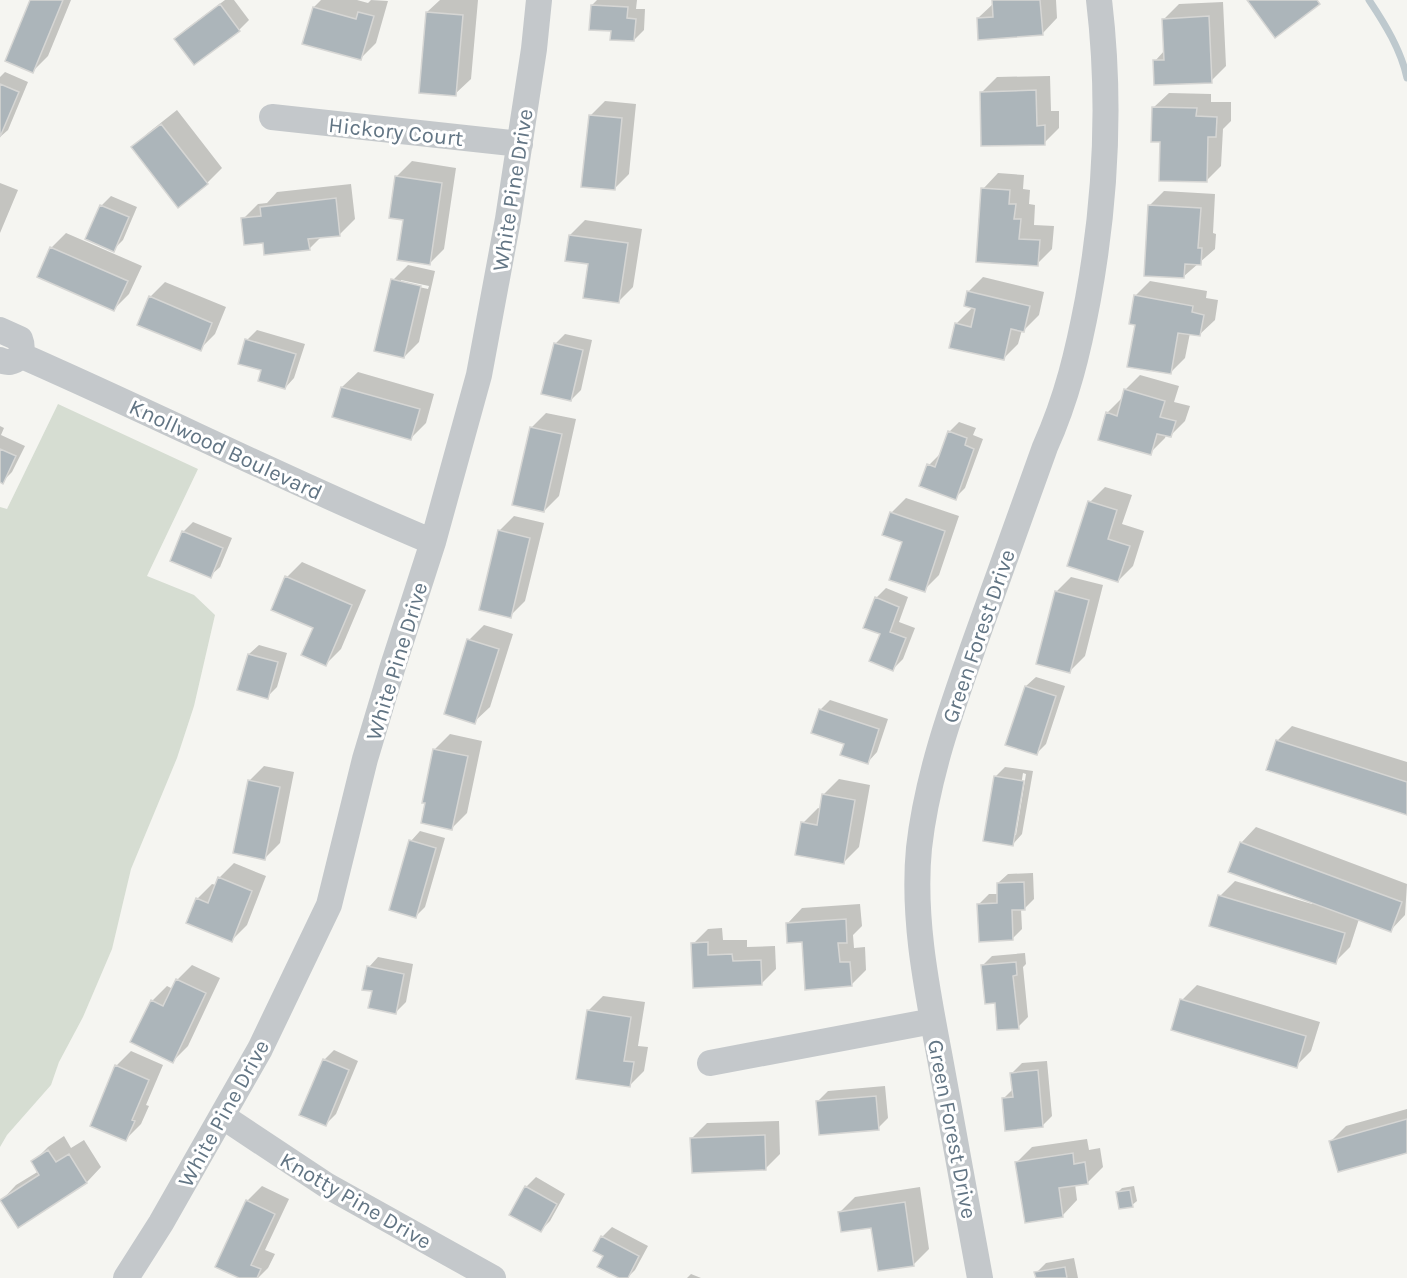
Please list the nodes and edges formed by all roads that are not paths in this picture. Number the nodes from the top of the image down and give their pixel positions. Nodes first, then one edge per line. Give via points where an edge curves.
1 (539, 0) edge
2 (1099, 0) edge
3 (272, 117) dead end
4 (520, 144) junction
5 (0, 330) edge
6 (10, 358) edge
7 (433, 542) junction
8 (933, 1021) junction
9 (710, 1063) dead end
10 (222, 1116) junction
11 (126, 1278) edge
12 (493, 1278) edge
13 (980, 1278) edge

1 - 4 street, White Pine Drive
2 - 8 street, Green Forest Drive via 1106,140 1101,215 1079,349 1059,416 953,703 924,813 919,850 919,925
3 - 4 street, Hickory Court
4 - 7 street, White Pine Drive via 479,375
5 - 6 street, Knollwood Boulevard via 20,339 22,345
6 - 7 street, Knollwood Boulevard via 159,417
7 - 10 street, White Pine Drive via 365,759 329,905 260,1049
8 - 9 street
8 - 13 street, Green Forest Drive
10 - 11 street, White Pine Drive
10 - 12 street, Knotty Pine Drive via 326,1185

